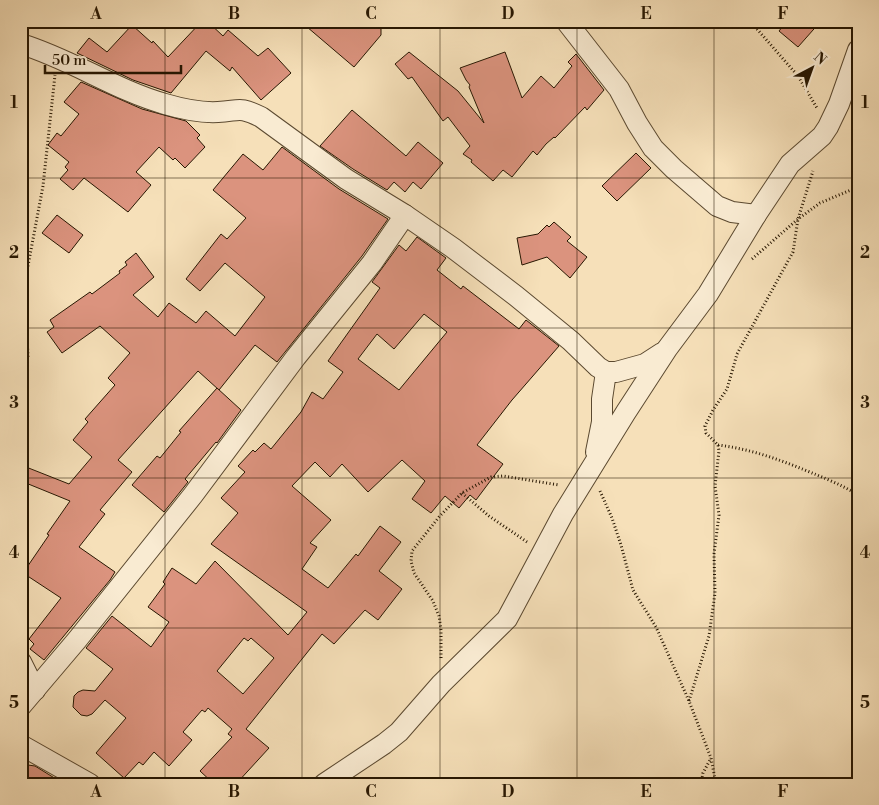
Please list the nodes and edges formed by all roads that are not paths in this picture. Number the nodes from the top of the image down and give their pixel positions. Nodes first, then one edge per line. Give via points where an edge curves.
1 (566, 21) edge
2 (21, 44) edge
3 (858, 50) edge
4 (405, 215) junction
5 (756, 215) junction
6 (667, 349) junction
7 (606, 372) junction
8 (593, 467) junction
9 (21, 662) edge
10 (36, 690) junction
11 (21, 706) edge
12 (21, 745) edge
13 (90, 784) edge
14 (324, 784) edge

1 - 5 street via 619,89 653,148 717,206
2 - 4 street via 57,57 144,98 191,110 218,112 237,108 250,111 346,179
3 - 5 street via 828,127 790,164
4 - 7 street via 516,296
4 - 10 street via 372,263 296,357 193,495
5 - 6 street via 708,294
6 - 7 street via 644,364
6 - 8 street
7 - 8 street via 602,422
8 - 14 street via 562,514 507,619 398,732
9 - 10 street
10 - 11 street
12 - 13 street

